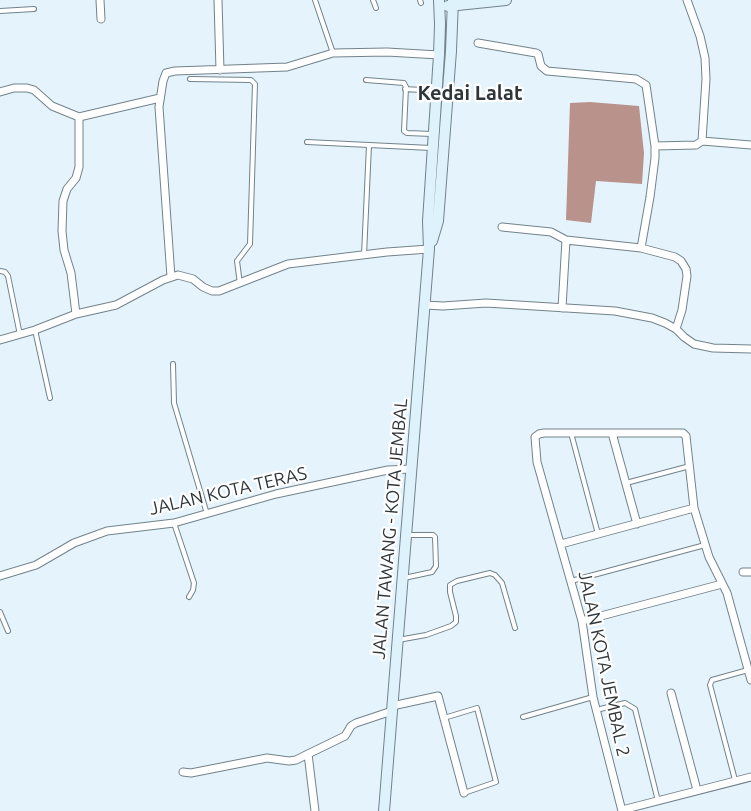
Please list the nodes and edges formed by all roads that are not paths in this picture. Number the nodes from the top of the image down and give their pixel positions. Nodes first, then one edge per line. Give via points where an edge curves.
1 (100, 0) edge
2 (218, 0) edge
3 (315, 0) edge
4 (373, 0) edge
5 (506, 0) edge
6 (687, 0) edge
7 (453, 3) edge
8 (440, 4) edge
9 (480, 4) junction
10 (376, 8) dead end
11 (34, 10) dead end
12 (0, 11) edge
13 (101, 19) dead end
14 (453, 20) junction
15 (478, 42) dead end
16 (333, 53) junction
17 (439, 55) junction
18 (220, 70) junction
19 (232, 70) junction
20 (190, 79) dead end
21 (231, 80) junction
22 (366, 80) dead end
23 (406, 89) junction
24 (437, 91) junction
25 (0, 92) edge
26 (160, 98) junction
27 (79, 117) junction
28 (434, 134) junction
29 (702, 141) junction
30 (307, 142) dead end
31 (368, 145) junction
32 (751, 145) edge
33 (655, 146) junction
34 (433, 148) junction
35 (502, 227) dead end
36 (566, 240) junction
37 (641, 248) junction
38 (429, 249) junction
39 (364, 255) junction
40 (0, 271) edge
41 (171, 277) junction
42 (240, 284) junction
43 (425, 305) junction
44 (562, 308) junction
45 (76, 314) junction
46 (676, 329) junction
47 (35, 330) junction
48 (20, 335) junction
49 (0, 340) edge
50 (751, 349) edge
51 (174, 364) dead end
52 (50, 398) dead end
53 (571, 433) junction
54 (612, 433) junction
55 (690, 466) junction
56 (411, 469) junction
57 (626, 483) junction
58 (694, 508) junction
59 (207, 514) junction
60 (174, 523) junction
61 (637, 524) junction
62 (598, 534) junction
63 (406, 535) junction
64 (561, 544) junction
65 (705, 545) junction
66 (743, 572) dead end
67 (751, 572) edge
68 (0, 576) edge
69 (403, 579) junction
70 (571, 581) junction
71 (722, 584) junction
72 (189, 597) dead end
73 (0, 612) edge
74 (582, 620) junction
75 (514, 628) dead end
76 (8, 631) dead end
77 (398, 640) junction
78 (748, 670) junction
79 (751, 680) edge
80 (672, 693) dead end
81 (593, 697) junction
82 (392, 708) junction
83 (596, 710) junction
84 (523, 717) dead end
85 (444, 718) junction
86 (308, 754) junction
87 (183, 772) dead end
88 (751, 777) edge
89 (736, 780) junction
90 (697, 790) junction
91 (464, 793) joint
92 (658, 800) junction
93 (622, 810) edge
94 (316, 811) edge
95 (384, 811) edge

1 - 13 street
2 - 18 street
3 - 16 lane
4 - 10 lane
5 - 9 main road
6 - 29 street via 705,58
7 - 8 main road
7 - 9 main road
7 - 14 main road, JALAN TAWANG - KOTA JEMBAL
8 - 17 main road, JALAN TAWANG - KOTA JEMBAL
9 - 14 main road
11 - 12 lane
14 - 38 main road, JALAN TAWANG - KOTA JEMBAL via 438,221
15 - 33 street via 536,53 541,66 547,71 642,81 648,90
16 - 17 street
16 - 19 street via 287,67
17 - 24 main road, JALAN TAWANG - KOTA JEMBAL
18 - 19 street
18 - 26 street via 166,73
19 - 21 lane
20 - 21 lane
21 - 42 lane via 251,80 255,84 250,244 237,261
22 - 23 lane via 402,82
23 - 24 lane
23 - 28 lane via 404,131
24 - 28 main road, JALAN TAWANG - KOTA JEMBAL
25 - 27 street via 14,88 34,90 52,106
26 - 27 street
26 - 41 street
27 - 45 street via 79,167 63,201 62,231
28 - 34 main road, JALAN TAWANG - KOTA JEMBAL
29 - 32 street
29 - 33 street via 693,146
30 - 31 lane
31 - 34 lane
31 - 39 lane
33 - 37 street
34 - 38 main road, JALAN TAWANG - KOTA JEMBAL
35 - 36 street via 551,232
36 - 37 street
36 - 44 street
37 - 46 street via 675,257 686,268 686,288
38 - 39 street
38 - 43 main road, JALAN TAWANG - KOTA JEMBAL
39 - 42 street via 288,264
40 - 48 lane via 8,276
41 - 42 street via 186,276 212,291
41 - 45 street via 116,305
43 - 44 street via 486,303
43 - 56 main road, JALAN TAWANG - KOTA JEMBAL
44 - 46 street via 643,316
45 - 47 street
46 - 50 street via 694,344
47 - 48 street
47 - 52 lane
48 - 49 street
51 - 59 lane via 174,403
53 - 54 street
53 - 62 lane
53 - 64 street, JALAN KOTA JEMBAL 2 via 544,433 535,437 537,462
54 - 55 street via 683,433
54 - 57 street
55 - 57 lane
55 - 58 street
56 - 59 street, JALAN KOTA TERAS via 388,470 276,494
56 - 63 main road, JALAN TAWANG - KOTA JEMBAL
57 - 61 street
58 - 61 street
58 - 65 street
59 - 60 street, JALAN KOTA TERAS
60 - 68 street, JALAN KOTA TERAS via 108,531 74,543 36,565
60 - 72 lane via 194,583
61 - 62 street
62 - 64 street
63 - 69 main road, JALAN TAWANG - KOTA JEMBAL
63 - 69 lane via 435,537 436,566 432,572
64 - 70 street, JALAN KOTA JEMBAL 2
65 - 70 lane
65 - 71 street
66 - 67 street
69 - 77 main road, JALAN TAWANG - KOTA JEMBAL
70 - 74 street, JALAN KOTA JEMBAL 2
71 - 74 street
71 - 78 street
73 - 76 lane
74 - 81 street, JALAN KOTA JEMBAL 2
75 - 77 lane via 502,583 490,573 450,584 456,616 456,622 451,626
77 - 82 main road, JALAN TAWANG - KOTA JEMBAL
78 - 79 street
78 - 89 lane via 712,680 710,686
80 - 90 street
81 - 83 street, JALAN KOTA JEMBAL 2
81 - 84 lane
82 - 85 street via 438,696
82 - 86 street via 356,723 345,736
82 - 95 main road, JALAN TAWANG - KOTA JEMBAL
83 - 92 lane via 625,703 635,709
83 - 93 street, JALAN KOTA JEMBAL 2
85 - 91 street
85 - 91 lane via 477,708 496,782
86 - 87 street via 289,761 267,758
86 - 94 street
88 - 89 street
89 - 90 street
90 - 92 street
92 - 93 street

